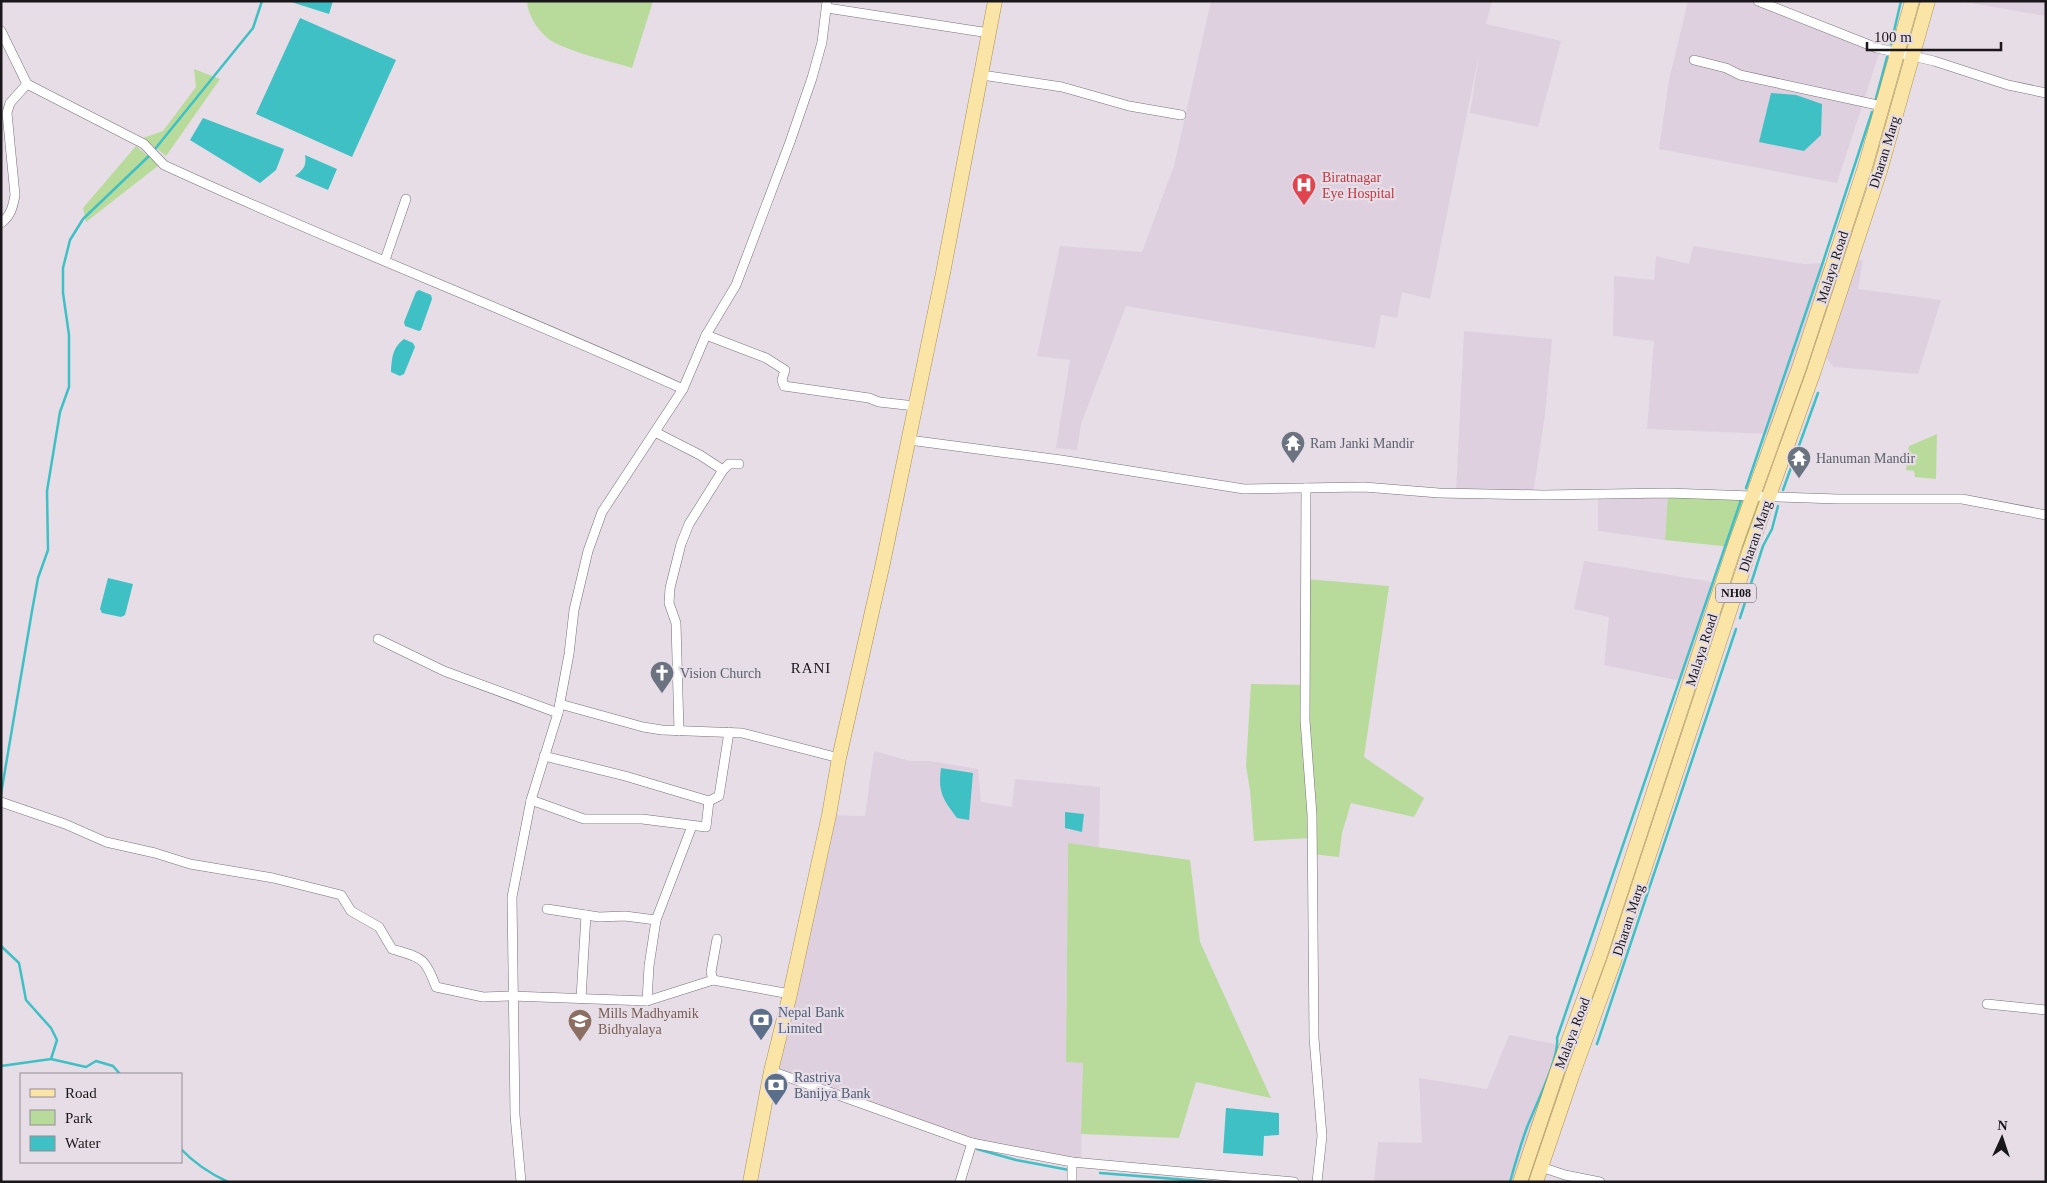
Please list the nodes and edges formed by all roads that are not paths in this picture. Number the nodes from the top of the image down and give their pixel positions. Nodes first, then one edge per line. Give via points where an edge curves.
1 (995, 1) edge
2 (1758, 1) edge
3 (1912, 1) edge
4 (1928, 1) edge
5 (827, 5) edge
6 (1, 31) edge
7 (989, 33) junction
8 (1897, 52) junction
9 (1912, 56) junction
10 (1694, 60) dead end
11 (982, 76) junction
12 (27, 84) junction
13 (2046, 93) edge
14 (1882, 106) junction
15 (1181, 115) dead end
16 (1856, 193) junction
17 (1871, 198) junction
18 (406, 199) dead end
19 (1, 223) edge
20 (385, 260) junction
21 (706, 335) junction
22 (683, 390) junction
23 (915, 406) junction
24 (655, 432) junction
25 (909, 440) junction
26 (740, 464) dead end
27 (723, 470) junction
28 (1306, 488) junction
29 (1753, 495) junction
30 (1769, 497) junction
31 (2046, 514) edge
32 (378, 639) dead end
33 (1685, 700) junction
34 (1699, 705) junction
35 (559, 708) junction
36 (679, 730) junction
37 (729, 732) junction
38 (544, 756) junction
39 (838, 758) junction
40 (531, 800) junction
41 (710, 800) junction
42 (3, 802) edge
43 (692, 826) junction
44 (547, 909) dead end
45 (586, 915) junction
46 (656, 920) junction
47 (717, 939) dead end
48 (714, 980) junction
49 (790, 994) junction
50 (512, 996) junction
51 (581, 998) junction
52 (647, 1001) junction
53 (1987, 1004) dead end
54 (2046, 1010) edge
55 (771, 1071) junction
56 (972, 1143) junction
57 (1072, 1162) junction
58 (1541, 1167) junction
59 (1252, 1180) edge
60 (522, 1182) edge
61 (750, 1182) edge
62 (960, 1182) edge
63 (1072, 1182) edge
64 (1294, 1182) edge
65 (1317, 1182) edge
66 (1520, 1182) edge
67 (1536, 1182) edge
68 (1600, 1182) edge

1 - 7 main road
2 - 8 street via 1877,48
3 - 8 main road, Malaya Road / NH08
4 - 9 main road, Dharan Marg / NH08
5 - 7 street
5 - 21 street via 822,42 790,142 736,285
6 - 12 street
7 - 11 main road
8 - 9 street
8 - 14 main road, Malaya Road / NH08
9 - 13 street
9 - 17 main road, Dharan Marg / NH08
10 - 14 street via 1740,75
11 - 15 street via 1062,88 1129,106
11 - 23 main road
12 - 19 street via 10,103 7,112 15,195 13,208
12 - 20 street via 144,144 164,165
14 - 16 main road, Malaya Road / NH08
16 - 17 main road
16 - 29 main road, Malaya Road / NH08 via 1799,368
17 - 30 main road, Dharan Marg / NH08
18 - 20 street
20 - 22 street
21 - 22 street
21 - 23 street via 766,358 785,370 784,386
22 - 24 street
23 - 25 main road
24 - 27 street
24 - 35 street via 602,512 591,543 574,610
25 - 28 street via 1244,489
25 - 39 main road
26 - 27 street via 729,464
27 - 36 street via 689,524 671,582 669,603 676,623
28 - 29 street via 1364,487 1439,493 1544,495
28 - 65 street via 1305,720 1312,815 1314,1038 1322,1136
29 - 30 street
29 - 33 main road, Malaya Road / NH08
30 - 31 street via 1962,500
30 - 34 main road, Dharan Marg / NH08
32 - 35 street via 444,671
33 - 34 main road
33 - 66 main road, Malaya Road / NH08
34 - 58 main road, Dharan Marg / NH08
35 - 36 street via 643,727
35 - 38 street
36 - 37 street
37 - 39 street
37 - 41 street via 719,796
38 - 40 street
38 - 41 street
39 - 49 main road via 829,815
40 - 43 street via 584,819 642,819
40 - 50 street via 512,897
41 - 43 street via 706,827
42 - 50 street via 106,842 155,852 190,864 273,878 341,895 351,911 379,927 392,949 416,957 429,966 436,987 483,997
43 - 46 street
44 - 45 street
45 - 46 street
45 - 51 street
46 - 52 street
47 - 48 street via 711,972
48 - 49 street
48 - 52 street
49 - 55 main road
50 - 51 street
50 - 60 street via 515,1115
51 - 52 street
53 - 54 street
55 - 56 street
55 - 61 main road
56 - 57 street
56 - 62 street
57 - 59 street
57 - 63 street
58 - 67 main road, Dharan Marg / NH08
58 - 68 street
59 - 64 street

